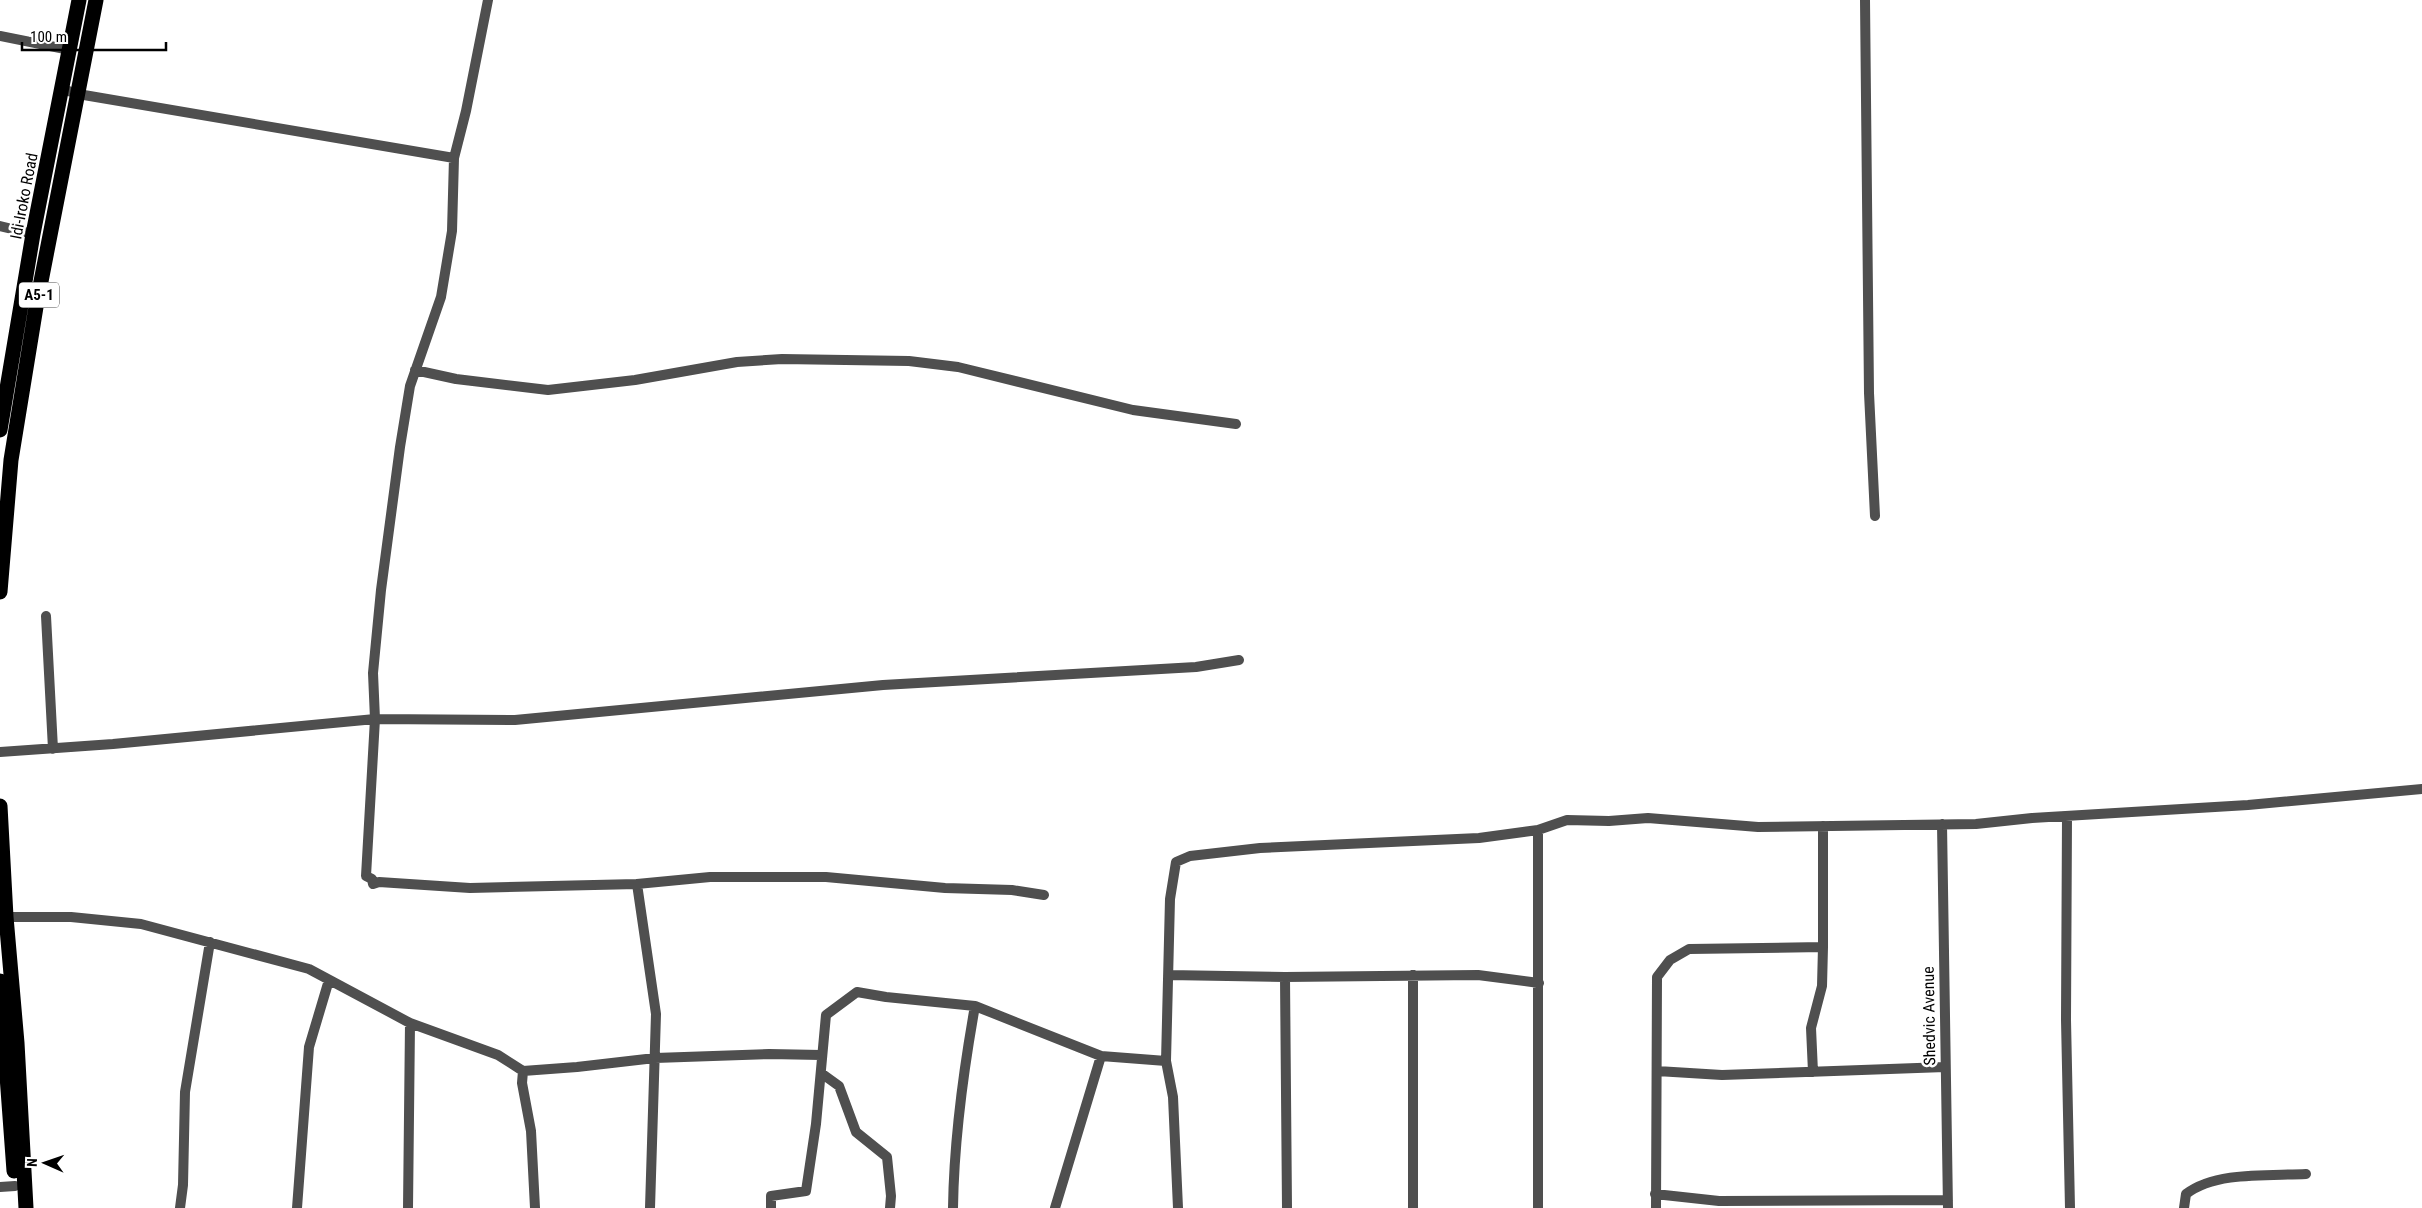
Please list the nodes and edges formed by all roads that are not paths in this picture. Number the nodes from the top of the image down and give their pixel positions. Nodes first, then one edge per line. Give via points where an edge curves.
1 (79, 0) edge
2 (96, 0) edge
3 (488, 0) edge
4 (1865, 0) edge
5 (0, 36) edge
6 (70, 50) junction
7 (62, 89) junction
8 (78, 94) junction
9 (454, 158) junction
10 (0, 226) edge
11 (33, 234) junction
12 (415, 370) junction
13 (1236, 424) dead end
14 (0, 430) edge
15 (1875, 516) dead end
16 (0, 592) edge
17 (46, 616) dead end
18 (1239, 660) dead end
19 (374, 719) junction
20 (53, 749) junction
21 (0, 752) edge
22 (2422, 789) edge
23 (0, 806) edge
24 (2067, 816) junction
25 (1942, 824) junction
26 (1822, 826) junction
27 (1538, 830) junction
28 (637, 884) junction
29 (1044, 895) dead end
30 (6, 917) junction
31 (210, 942) junction
32 (1823, 947) junction
33 (1168, 975) junction
34 (1413, 975) junction
35 (1285, 977) junction
36 (0, 980) edge
37 (329, 980) junction
38 (1539, 983) junction
39 (975, 1006) junction
40 (410, 1023) junction
41 (821, 1055) junction
42 (1101, 1056) junction
43 (655, 1058) junction
44 (1166, 1061) junction
45 (1945, 1067) junction
46 (523, 1071) junction
47 (1657, 1071) junction
48 (1813, 1072) junction
49 (821, 1073) junction
50 (2306, 1174) dead end
51 (8, 1186) edge
52 (1655, 1194) junction
53 (1948, 1204) edge
54 (16, 1208) edge
55 (26, 1208) edge
56 (180, 1208) edge
57 (297, 1208) edge
58 (408, 1208) edge
59 (535, 1208) edge
60 (650, 1208) edge
61 (771, 1208) edge
62 (890, 1208) edge
63 (953, 1208) edge
64 (1054, 1208) edge
65 (1178, 1208) edge
66 (1288, 1208) edge
67 (1413, 1208) edge
68 (1538, 1208) edge
69 (1656, 1208) edge
70 (2070, 1208) edge
71 (2184, 1208) edge

1 - 6 highway, Idi-Iroko Road / A5-1
2 - 8 highway, A5-1
3 - 9 street
4 - 15 street via 1869,393
5 - 6 street
6 - 7 highway, Idi-Iroko Road / A5-1
7 - 8 street
7 - 11 highway, Idi-Iroko Road / A5-1
8 - 9 street
8 - 16 highway, A5-1 via 36,307 11,460
9 - 12 street via 452,231 441,297
10 - 11 street
11 - 14 highway, Idi-Iroko Road / A5-1
12 - 13 street via 456,379 548,390 635,380 737,362 801,359 909,361 958,367 1133,410
12 - 19 street via 400,447 381,590 373,673
17 - 20 street
18 - 19 street via 1196,667 883,685 515,720
19 - 20 street
19 - 28 street via 366,876 372,879 373,884 470,888
20 - 21 street
22 - 24 street via 2248,805
23 - 30 highway
24 - 25 street
24 - 70 street via 2066,1020
25 - 26 street
25 - 45 street, Shedvic Avenue
26 - 27 street via 1758,827 1648,818 1567,820
26 - 32 street
27 - 33 street via 1480,838 1260,848 1190,856 1176,862 1170,898
27 - 38 street
28 - 29 street via 710,877 826,877
28 - 43 street via 656,1014
30 - 31 street via 71,917 141,924
30 - 55 highway
31 - 37 street via 309,969
31 - 56 street via 185,1092
32 - 47 street via 1689,949 1670,960 1657,977
32 - 48 street via 1822,986 1811,1028
33 - 35 street
33 - 44 street
34 - 35 street
34 - 38 street via 1478,975
34 - 67 street
35 - 66 street
36 - 51 highway
37 - 40 street
37 - 57 street via 308,1047
38 - 68 street
39 - 41 street via 858,992 826,1015
39 - 42 street
39 - 63 street via 956,1130
40 - 46 street via 498,1055
40 - 58 street
41 - 43 street
41 - 49 street
42 - 44 street
42 - 64 street
43 - 46 street
43 - 60 street
44 - 65 street via 1173,1097
45 - 48 street
45 - 53 street, Shedvic Avenue
46 - 59 street via 534,1164
47 - 48 street via 1722,1075
47 - 52 street
49 - 61 street via 806,1191 771,1196
49 - 62 street via 839,1086 856,1132 887,1157
50 - 71 street via 2222,1178 2196,1186 2186,1194
51 - 54 highway
52 - 53 street via 1719,1201
52 - 69 street

